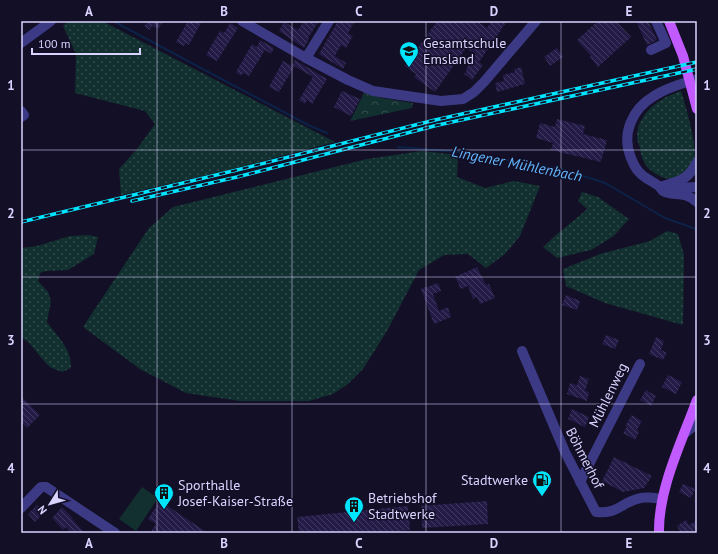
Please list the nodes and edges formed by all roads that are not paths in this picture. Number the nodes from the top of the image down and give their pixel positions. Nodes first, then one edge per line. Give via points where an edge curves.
1 (51, 21) edge
2 (242, 21) edge
3 (328, 21) edge
4 (536, 21) edge
5 (656, 21) edge
6 (668, 21) edge
7 (21, 43) edge
8 (651, 50) dead end
9 (306, 58) junction
10 (697, 80) edge
11 (697, 109) edge
12 (21, 111) edge
13 (21, 117) edge
14 (697, 162) edge
15 (660, 187) junction
16 (697, 187) edge
17 (697, 202) edge
18 (522, 351) dead end
19 (640, 364) dead end
20 (697, 400) edge
21 (697, 420) edge
22 (685, 433) junction
23 (580, 482) junction
24 (662, 499) junction
25 (21, 508) edge
26 (115, 533) edge
27 (659, 533) edge

1 - 7 street
2 - 9 street
3 - 9 street
4 - 9 street via 484,82 463,99 441,101 373,91
5 - 8 street via 666,43
6 - 11 main road via 683,56
10 - 15 street via 653,96 639,108 629,125 627,138 629,154 634,165 639,172
12 - 13 street via 24,115
14 - 15 street via 692,173 682,180
15 - 16 street
15 - 17 street via 662,190 691,197
18 - 23 street, Böhmerhof
19 - 23 street, Mühlenweg
20 - 22 main road
21 - 22 street
22 - 24 main road
23 - 24 street, Böhmerhof via 596,512 610,512 638,498
24 - 27 main road
25 - 26 street via 46,487

